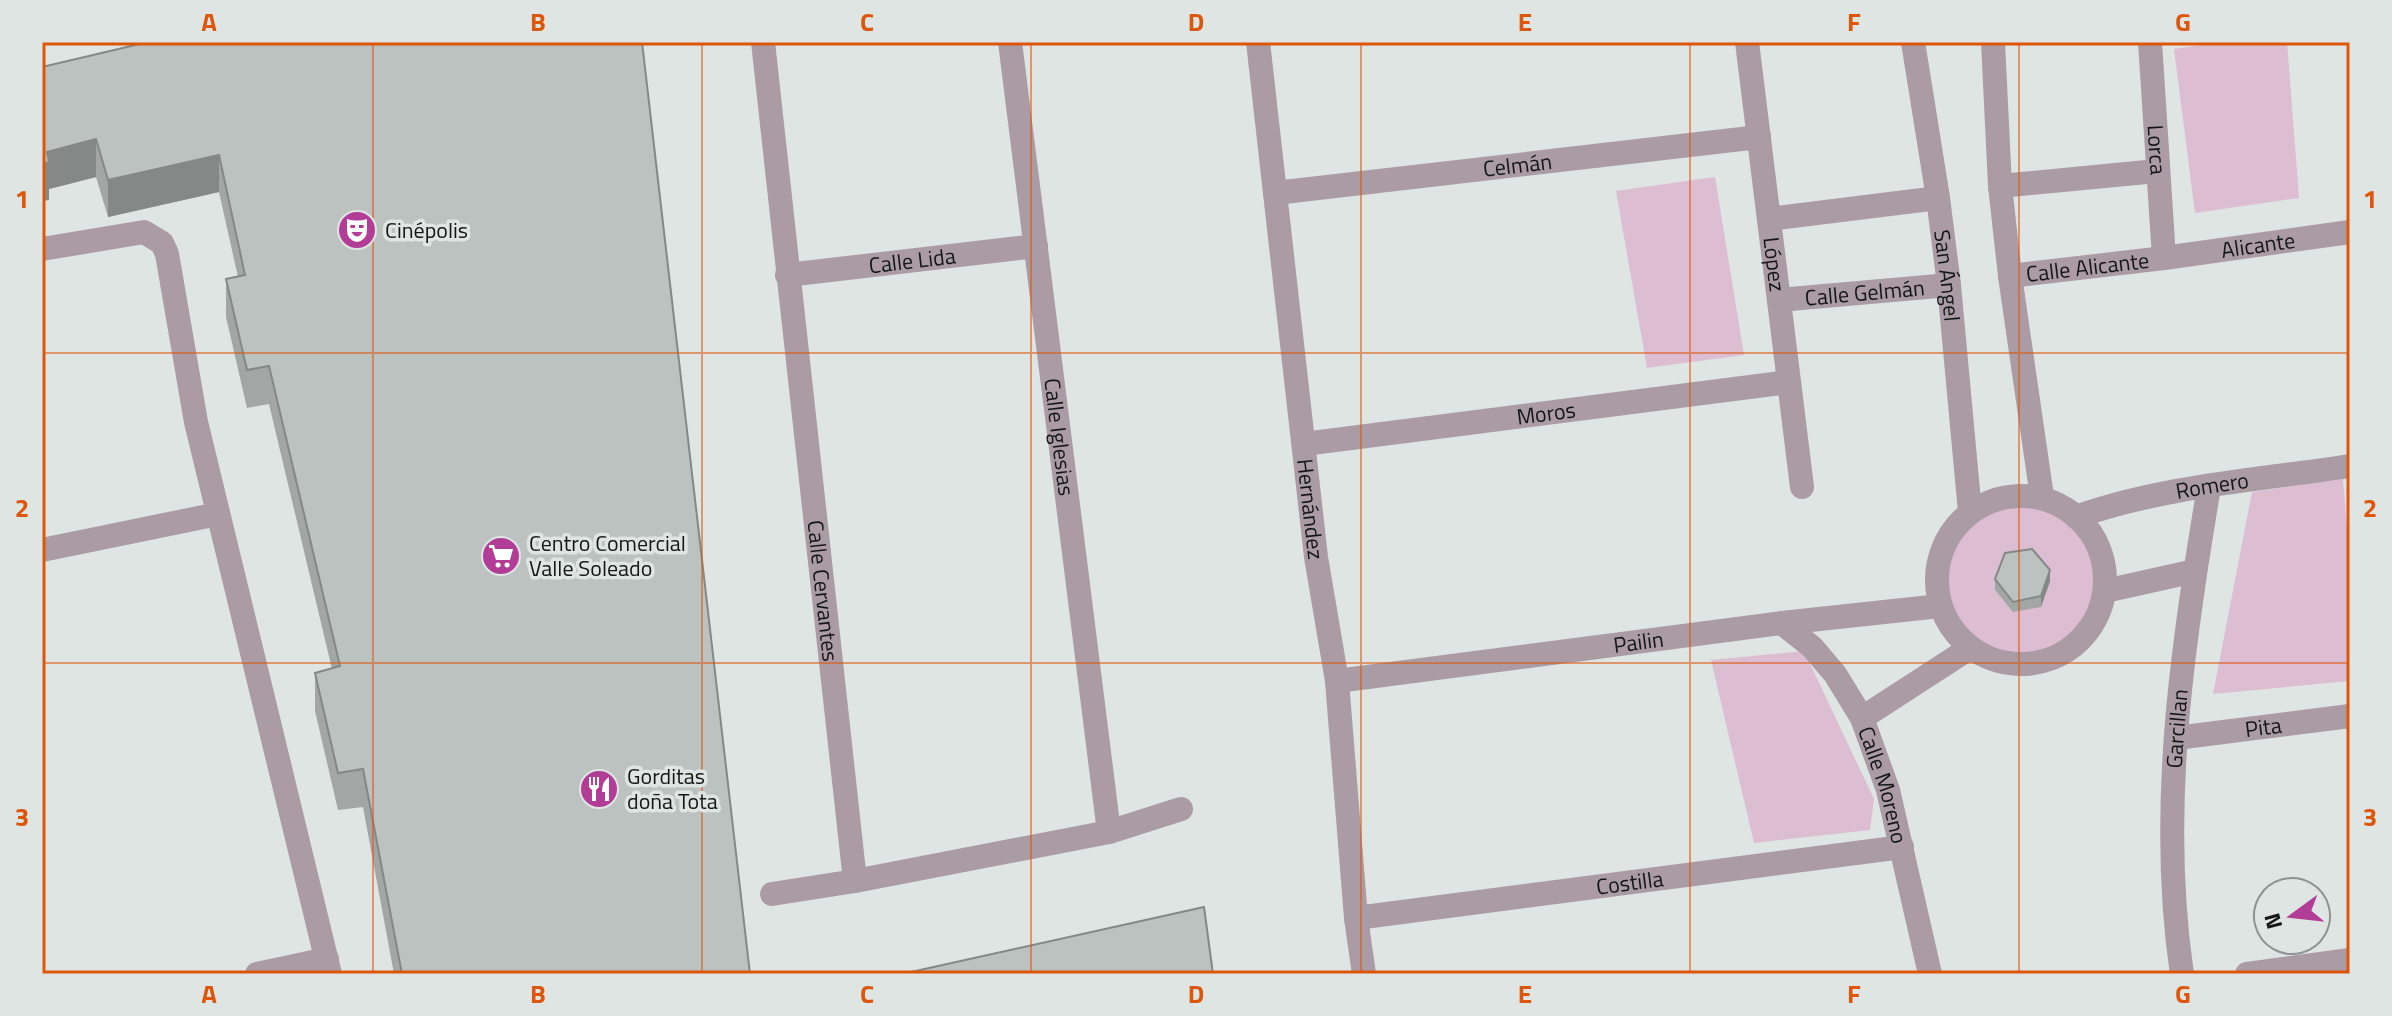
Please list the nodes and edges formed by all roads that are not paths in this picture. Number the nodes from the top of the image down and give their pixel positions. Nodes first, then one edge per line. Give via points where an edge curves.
1 (763, 42) edge
2 (1010, 42) edge
3 (1258, 42) edge
4 (1747, 42) edge
5 (1913, 42) edge
6 (1993, 42) edge
7 (2150, 42) edge
8 (1759, 137) junction
9 (2157, 171) junction
10 (2000, 186) junction
11 (1275, 193) junction
12 (1938, 198) junction
13 (1769, 219) junction
14 (2350, 232) edge
15 (1036, 246) junction
16 (42, 249) edge
17 (2164, 258) junction
18 (787, 275) junction
19 (2010, 276) junction
20 (1949, 285) junction
21 (1779, 300) junction
22 (1789, 382) junction
23 (1304, 444) junction
24 (2350, 466) edge
25 (1802, 487) dead end
26 (2209, 487) junction
27 (2042, 497) junction
28 (1970, 512) junction
29 (218, 514) junction
30 (2076, 517) junction
31 (42, 550) edge
32 (2195, 571) junction
33 (2105, 591) junction
34 (1940, 606) junction
35 (1782, 623) junction
36 (1970, 648) junction
37 (1337, 681) junction
38 (2350, 716) edge
39 (1862, 718) junction
40 (2176, 738) junction
41 (1181, 809) dead end
42 (1109, 832) junction
43 (1902, 847) junction
44 (855, 881) junction
45 (772, 894) dead end
46 (1356, 918) junction
47 (2350, 960) edge
48 (328, 967) edge
49 (257, 974) edge
50 (1364, 974) edge
51 (1930, 974) edge
52 (2182, 974) edge
53 (2247, 974) edge

1 - 18 street, Calle Cervantes
2 - 15 street, Calle Iglesias
3 - 11 street, Hernández
4 - 8 street, López
5 - 12 street, San Ángel
6 - 10 street
7 - 9 street, Lorca
8 - 11 street, Celmán
8 - 13 street, López
9 - 10 street
9 - 17 street, Lorca
10 - 19 street
11 - 23 street, Hernández
12 - 13 street
12 - 20 street, San Ángel
13 - 21 street, López
14 - 17 street, Alicante
15 - 18 street, Calle Lida
15 - 42 street, Calle Iglesias
16 - 29 street via 144,232 162,243
17 - 19 street, Calle Alicante
18 - 44 street, Calle Cervantes
19 - 27 street
20 - 21 street, Calle Gelmán
20 - 28 street, San Ángel
21 - 22 street, López
22 - 23 street, Moros
22 - 25 street, López
23 - 37 street, Hernández
24 - 26 street, Romero
26 - 30 street, Romero via 2151,495
26 - 32 street, Garcillan
27 - 28 street via 2015,496
27 - 30 street
28 - 34 street via 1941,554 1936,579
29 - 31 street
29 - 48 street
30 - 33 street via 2094,538 2104,563
32 - 33 street
32 - 40 street, Garcillan
33 - 36 street via 2085,637 2042,663 2017,666
34 - 35 street, Pailin
34 - 36 street
35 - 37 street, Pailin
35 - 39 street, Calle Moreno via 1835,674
36 - 39 street
37 - 46 street, Hernández
38 - 40 street, Pita
39 - 43 street, Calle Moreno
40 - 52 street, Garcillan via 2174,910
41 - 42 street
42 - 44 street
43 - 46 street, Costilla
43 - 51 street, Calle Moreno
44 - 45 street
46 - 50 street, Hernández
47 - 53 street
48 - 49 street

